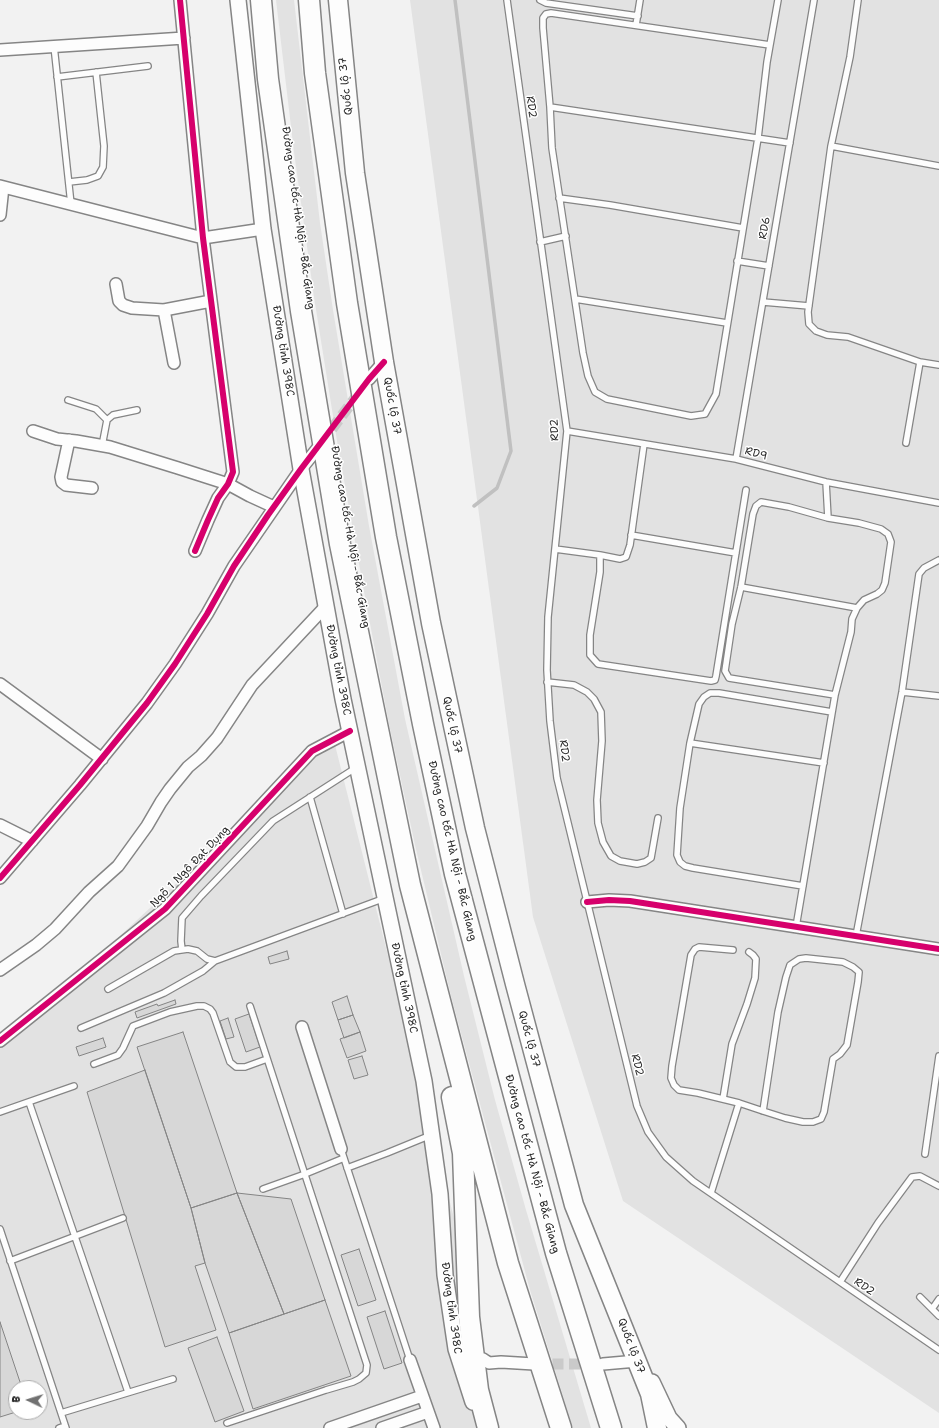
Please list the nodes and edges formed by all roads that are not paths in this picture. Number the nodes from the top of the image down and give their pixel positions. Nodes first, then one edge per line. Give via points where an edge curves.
1 (180, 0) edge
2 (238, 0) edge
3 (261, 0) edge
4 (309, 0) edge
5 (338, 0) edge
6 (507, 0) edge
7 (540, 0) edge
8 (640, 0) edge
9 (778, 0) edge
10 (814, 0) edge
11 (858, 0) edge
12 (638, 16) junction
13 (636, 25) junction
14 (184, 38) junction
15 (770, 45) junction
16 (54, 46) junction
17 (0, 50) edge
18 (148, 66) dead end
19 (96, 72) junction
20 (57, 77) junction
21 (550, 107) junction
22 (758, 138) junction
23 (790, 143) junction
24 (831, 146) junction
25 (939, 166) edge
26 (69, 182) junction
27 (2, 187) edge
28 (560, 198) junction
29 (71, 204) junction
30 (0, 215) edge
31 (743, 228) junction
32 (263, 229) junction
33 (566, 236) junction
34 (203, 238) junction
35 (540, 242) junction
36 (737, 261) junction
37 (769, 266) junction
38 (116, 284) dead end
39 (576, 299) junction
40 (211, 301) junction
41 (763, 302) junction
42 (809, 306) junction
43 (164, 310) junction
44 (727, 323) junction
45 (384, 362) junction
46 (920, 362) junction
47 (174, 363) dead end
48 (939, 365) edge
49 (369, 379) tunnel mouth
50 (68, 400) dead end
51 (137, 410) dead end
52 (106, 420) junction
53 (33, 431) dead end
54 (567, 431) junction
55 (69, 440) junction
56 (906, 443) dead end
57 (644, 444) junction
58 (102, 446) junction
59 (317, 449) tunnel mouth
60 (736, 459) junction
61 (301, 469) junction
62 (826, 482) junction
63 (228, 484) junction
64 (92, 488) dead end
65 (746, 490) dead end
66 (939, 503) edge
67 (274, 507) junction
68 (828, 518) junction
69 (631, 535) junction
70 (555, 549) junction
71 (195, 551) dead end
72 (736, 553) junction
73 (600, 555) junction
74 (939, 560) edge
75 (741, 587) junction
76 (326, 606) junction
77 (857, 608) junction
78 (548, 682) junction
79 (0, 684) edge
80 (902, 692) junction
81 (835, 695) junction
82 (939, 696) edge
83 (832, 712) junction
84 (350, 731) junction
85 (690, 743) junction
86 (102, 759) junction
87 (824, 763) junction
88 (357, 767) junction
89 (310, 797) junction
90 (658, 818) dead end
91 (0, 825) edge
92 (32, 841) junction
93 (0, 878) edge
94 (410, 885) junction
95 (803, 886) junction
96 (385, 898) junction
97 (587, 902) junction
98 (343, 914) junction
99 (796, 927) junction
100 (856, 936) junction
101 (939, 949) edge
102 (182, 950) junction
103 (733, 950) dead end
104 (749, 952) dead end
105 (215, 961) junction
106 (0, 970) edge
107 (108, 989) dead end
108 (250, 1006) dead end
109 (302, 1027) dead end
110 (81, 1028) dead end
111 (0, 1041) edge
112 (939, 1056) edge
113 (268, 1059) junction
114 (94, 1064) dead end
115 (74, 1086) dead end
116 (723, 1099) junction
117 (29, 1102) junction
118 (739, 1103) junction
119 (763, 1111) junction
120 (0, 1112) edge
121 (432, 1135) junction
122 (342, 1154) junction
123 (925, 1154) dead end
124 (347, 1168) junction
125 (305, 1174) junction
126 (939, 1186) edge
127 (263, 1189) dead end
128 (711, 1194) junction
129 (123, 1218) dead end
130 (0, 1231) edge
131 (74, 1236) junction
132 (10, 1261) junction
133 (840, 1282) junction
134 (609, 1293) junction
135 (920, 1297) dead end
136 (939, 1299) edge
137 (932, 1309) junction
138 (939, 1316) edge
139 (939, 1350) edge
140 (474, 1358) junction
141 (410, 1360) joint
142 (637, 1361) junction
143 (534, 1364) tunnel mouth
144 (603, 1364) tunnel mouth
145 (174, 1378) dead end
146 (128, 1392) junction
147 (422, 1396) junction
148 (428, 1412) junction
149 (61, 1413) junction
150 (227, 1423) dead end
151 (66, 1427) edge
152 (59, 1428) edge
153 (330, 1428) edge
154 (382, 1428) edge
155 (434, 1428) edge
156 (487, 1428) edge
157 (561, 1428) edge
158 (611, 1428) edge
159 (657, 1428) edge
160 (678, 1428) edge

1 - 14 street
2 - 32 main road, Đường tỉnh 398C
3 - 94 highway, Đường cao tốc Hà Nội - Bắc Giang via 268,79 308,358 340,544
4 - 158 highway, Đường cao tốc Hà Nội - Bắc Giang via 315,73 347,303 386,537 423,724 455,874 556,1253
5 - 45 highway, Quốc lộ 37 via 355,173
6 - 35 lane, RD2
7 - 12 lane
8 - 12 lane
9 - 15 lane
10 - 23 lane, RD6
11 - 24 lane via 850,57
12 - 13 lane
13 - 15 lane
13 - 21 lane via 546,14 543,18 543,28
14 - 16 street
14 - 34 street
15 - 22 lane
16 - 17 street
16 - 20 lane
18 - 19 lane
19 - 20 lane
19 - 26 lane via 104,146 103,167 98,176
20 - 26 lane
21 - 22 lane
21 - 28 lane via 552,148
22 - 23 lane
22 - 31 lane
23 - 37 lane, RD6
24 - 25 lane
24 - 42 lane
26 - 29 lane
27 - 29 street
27 - 30 street
28 - 31 lane
28 - 33 lane
29 - 34 street
31 - 36 lane
32 - 34 street
32 - 61 main road, Đường tỉnh 398C
33 - 35 lane
33 - 39 lane
34 - 40 street
35 - 54 lane, RD2
36 - 37 lane
36 - 44 lane
37 - 41 lane, RD6
38 - 43 street via 119,301 123,305
39 - 44 lane
39 - 44 lane via 583,353 595,392 618,402 691,416 705,414 716,394
40 - 43 street
40 - 63 street via 232,459 233,472
41 - 42 lane
41 - 60 lane, RD6
42 - 46 lane via 809,324 816,331 848,337
43 - 47 street
45 - 49 street
45 - 134 highway, Quốc lộ 37 via 430,623 475,828 574,1205
46 - 48 lane
46 - 56 lane
50 - 52 lane via 96,409
51 - 52 lane via 113,415
52 - 58 lane
53 - 55 street
54 - 57 lane, RD9
54 - 70 lane, RD2
55 - 58 street
55 - 64 street via 62,482 66,485
57 - 60 lane, RD9
57 - 69 lane
58 - 63 street
59 - 61 street
60 - 62 lane, RD9
61 - 67 street
61 - 76 main road, Đường tỉnh 398C
62 - 66 lane, RD9
62 - 68 lane
63 - 67 street
63 - 71 street via 218,498
65 - 72 lane
67 - 86 street via 234,566 175,664
68 - 75 lane via 761,502 756,506 751,525
68 - 77 lane via 881,529 888,534 891,542 882,590 864,600
69 - 72 lane
69 - 73 lane via 626,557 620,559
70 - 73 lane
70 - 78 lane, RD2 via 548,617
72 - 73 lane via 716,678 709,682 598,664 594,660 590,655 590,635 600,572
74 - 80 lane via 924,568 919,574
75 - 77 lane
75 - 81 lane via 726,659 725,672 729,678
76 - 84 main road, Đường tỉnh 398C
76 - 106 street via 252,685 217,738 170,789 118,866 36,946
77 - 81 lane via 852,619
78 - 90 lane via 574,686 587,692 601,712 598,823 603,842 611,856 620,861 637,864 651,858
78 - 97 lane, RD2 via 557,778
79 - 86 street
80 - 82 lane
80 - 100 lane
81 - 83 lane
83 - 85 lane via 710,693 699,704
83 - 87 lane
84 - 88 main road, Đường tỉnh 398C
84 - 111 street, Ngõ 1 Ngô Đạt Dụng via 312,751 165,909
85 - 87 lane
85 - 95 lane via 680,808 677,855 680,862 693,868
86 - 92 street
87 - 95 lane
88 - 89 lane
88 - 96 main road, Đường tỉnh 398C
89 - 98 lane
89 - 102 lane via 273,821 182,918
91 - 92 street
92 - 93 street
94 - 140 highway via 463,1153 469,1317
94 - 157 highway, Đường cao tốc Hà Nội - Bắc Giang via 508,1264
95 - 99 lane
96 - 98 lane
96 - 121 main road, Đường tỉnh 398C via 424,1081
97 - 99 street via 630,901
97 - 128 lane, RD2 via 637,1106 648,1132 666,1157
98 - 105 lane
99 - 100 street
100 - 101 street
102 - 105 lane via 188,948 197,951 207,959
102 - 107 lane via 174,951
103 - 116 lane via 699,947 691,955 671,1078 679,1090
104 - 116 lane via 756,959 755,978 732,1044
105 - 110 lane via 203,971 164,993
108 - 113 lane
109 - 122 street
112 - 123 lane
113 - 114 lane via 245,1067 236,1067 230,1062 213,1013 204,1006 197,1006 170,1012 133,1026 118,1055
113 - 125 lane
115 - 117 lane
116 - 118 lane
117 - 120 lane
117 - 131 lane
118 - 119 lane
118 - 128 lane
119 - 119 lane via 778,1012 790,965 798,959 806,958 843,962 853,967 859,972 847,1046 833,1059 821,1119 803,1122
121 - 124 lane
121 - 156 main road, Đường tỉnh 398C via 440,1194 445,1275 456,1349 473,1401
122 - 124 lane
122 - 125 lane
124 - 141 lane
125 - 127 lane
125 - 150 lane via 367,1365 366,1373 353,1382
126 - 133 lane via 920,1176 912,1178 878,1223
128 - 133 lane, RD2
129 - 131 lane
130 - 132 lane
131 - 132 lane
131 - 146 lane
132 - 149 lane
133 - 139 lane, RD2
134 - 142 highway, Quốc lộ 37
134 - 160 main road via 669,1418
135 - 137 lane
136 - 137 lane
137 - 138 lane
140 - 143 street via 483,1359 488,1363
140 - 156 highway
141 - 147 street
142 - 144 street
142 - 159 highway, Quốc lộ 37 via 650,1394
145 - 146 lane
146 - 149 lane
147 - 148 street
147 - 153 street
148 - 154 street
148 - 155 street
149 - 151 lane
151 - 152 lane

